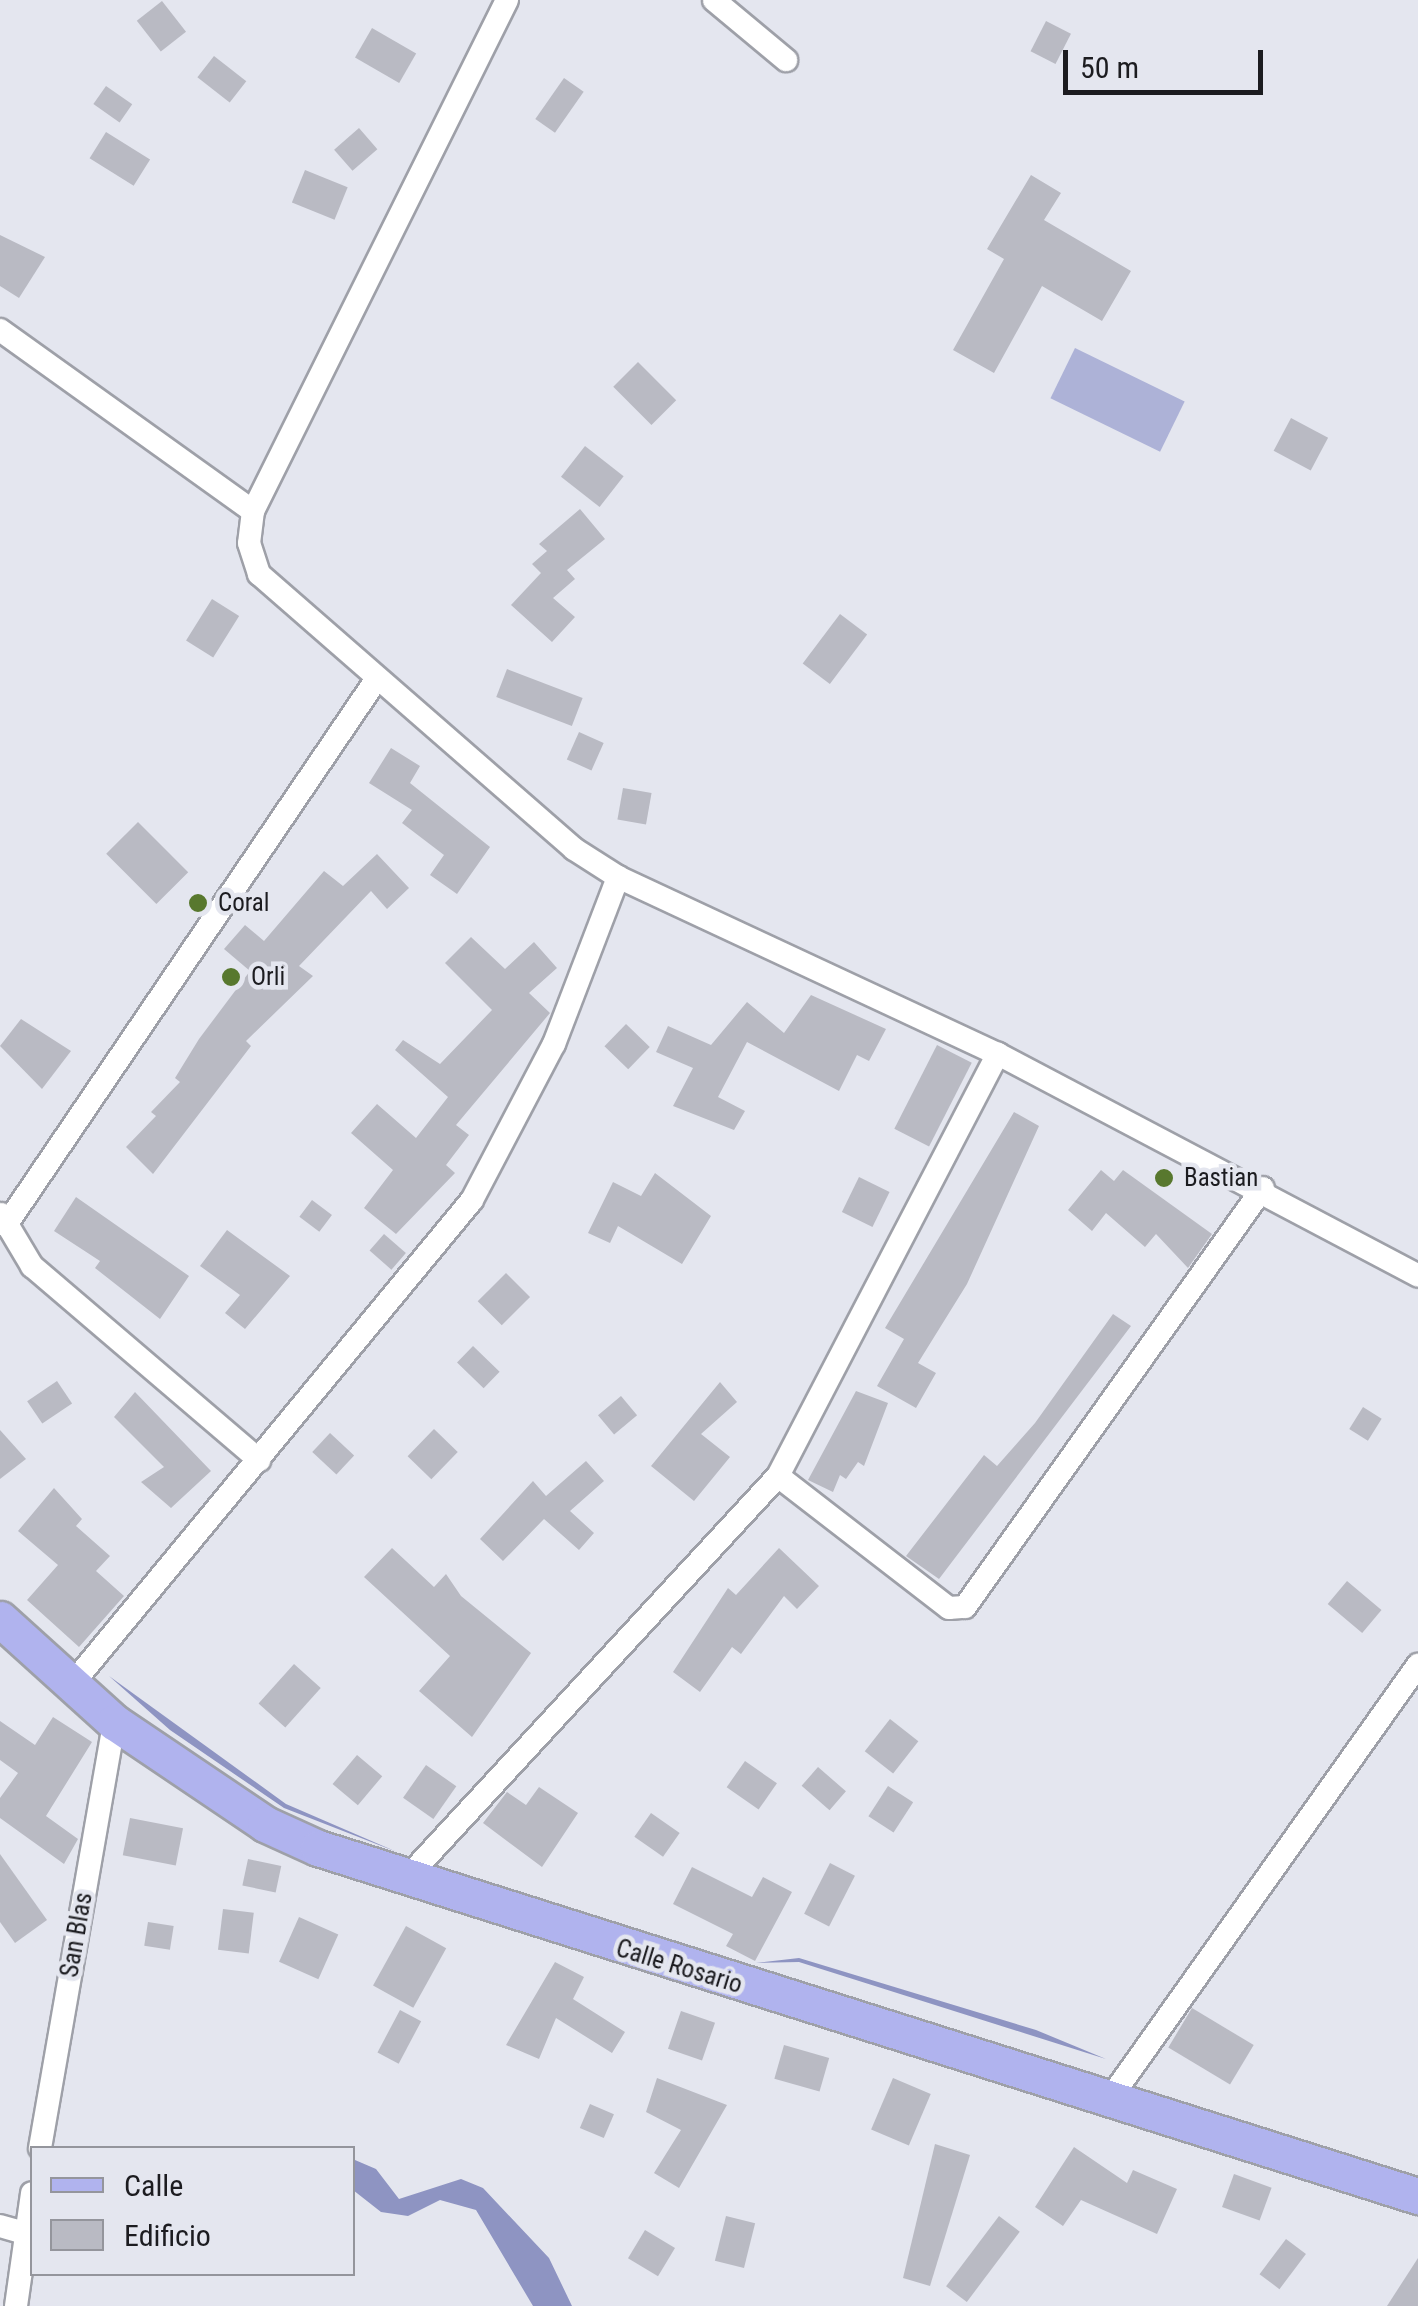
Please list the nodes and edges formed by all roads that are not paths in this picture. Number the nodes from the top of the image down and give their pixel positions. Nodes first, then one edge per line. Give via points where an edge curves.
1 (507, 0) edge
2 (714, 0) edge
3 (786, 60) dead end
4 (0, 330) edge
5 (253, 512) junction
6 (376, 680) junction
7 (618, 877) junction
8 (998, 1054) junction
9 (1263, 1188) junction
10 (3, 1218) edge
11 (1418, 1275) edge
12 (259, 1460) junction
13 (778, 1476) junction
14 (0, 1619) edge
15 (1418, 1665) edge
16 (73, 1683) junction
17 (114, 1722) junction
18 (404, 1881) junction
19 (1108, 2100) junction
20 (40, 2146) edge
21 (1418, 2196) edge
22 (30, 2206) edge
23 (0, 2226) edge
24 (26, 2233) junction
25 (16, 2306) edge

1 - 5 street
2 - 3 street
4 - 5 street
5 - 6 street via 248,543 260,574
6 - 7 street
6 - 10 street
7 - 8 street
7 - 12 street via 554,1044 472,1200
8 - 9 street
8 - 13 street
9 - 11 street
9 - 13 street via 965,1608 950,1608
10 - 12 street via 32,1266
12 - 16 street
13 - 18 street
14 - 16 main road, Calle Rosario
15 - 19 street
16 - 17 main road, Calle Rosario
17 - 18 main road, Calle Rosario via 265,1824
17 - 20 street, San Blas
18 - 19 main road, Calle Rosario
19 - 21 main road, Calle Rosario
22 - 24 street
23 - 24 street
24 - 25 street

